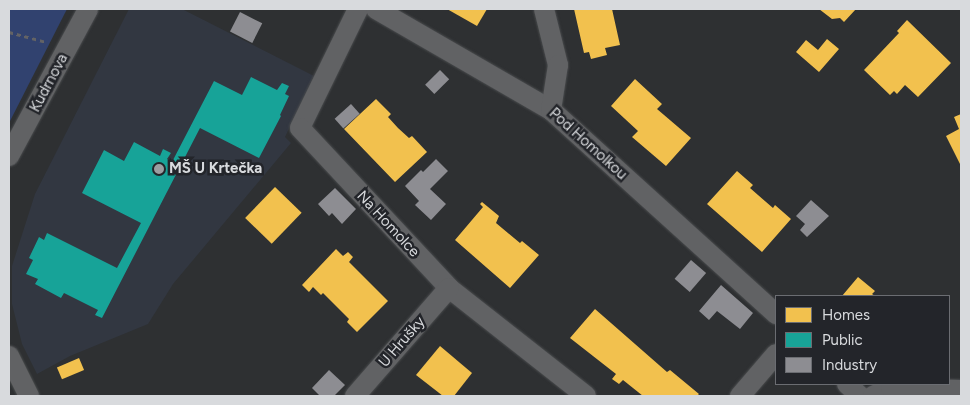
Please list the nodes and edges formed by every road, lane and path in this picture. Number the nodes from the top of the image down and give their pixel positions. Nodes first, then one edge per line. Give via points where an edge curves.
1 (88, 9) edge
2 (358, 9) edge
3 (376, 9) edge
4 (544, 9) edge
5 (9, 32) edge
6 (68, 47) junction
7 (551, 110) junction
8 (9, 156) edge
9 (449, 288) junction
10 (775, 313) edge
11 (775, 355) edge
12 (9, 356) edge
13 (849, 385) edge
14 (961, 390) edge
15 (29, 396) edge
16 (355, 396) edge
17 (586, 396) edge
18 (740, 396) edge
19 (860, 396) edge
20 (873, 396) edge

1 - 6 street, Kudrnova
2 - 9 street, Na Homolce via 300,128
3 - 7 street, Pod Homolkou
4 - 7 street via 558,65
5 - 6 path
6 - 8 street, Kudrnova
7 - 10 street, Pod Homolkou
9 - 16 street, U Hrušky
9 - 17 street, Na Homolce
11 - 18 street
12 - 15 street
13 - 19 street
14 - 20 street via 891,388

